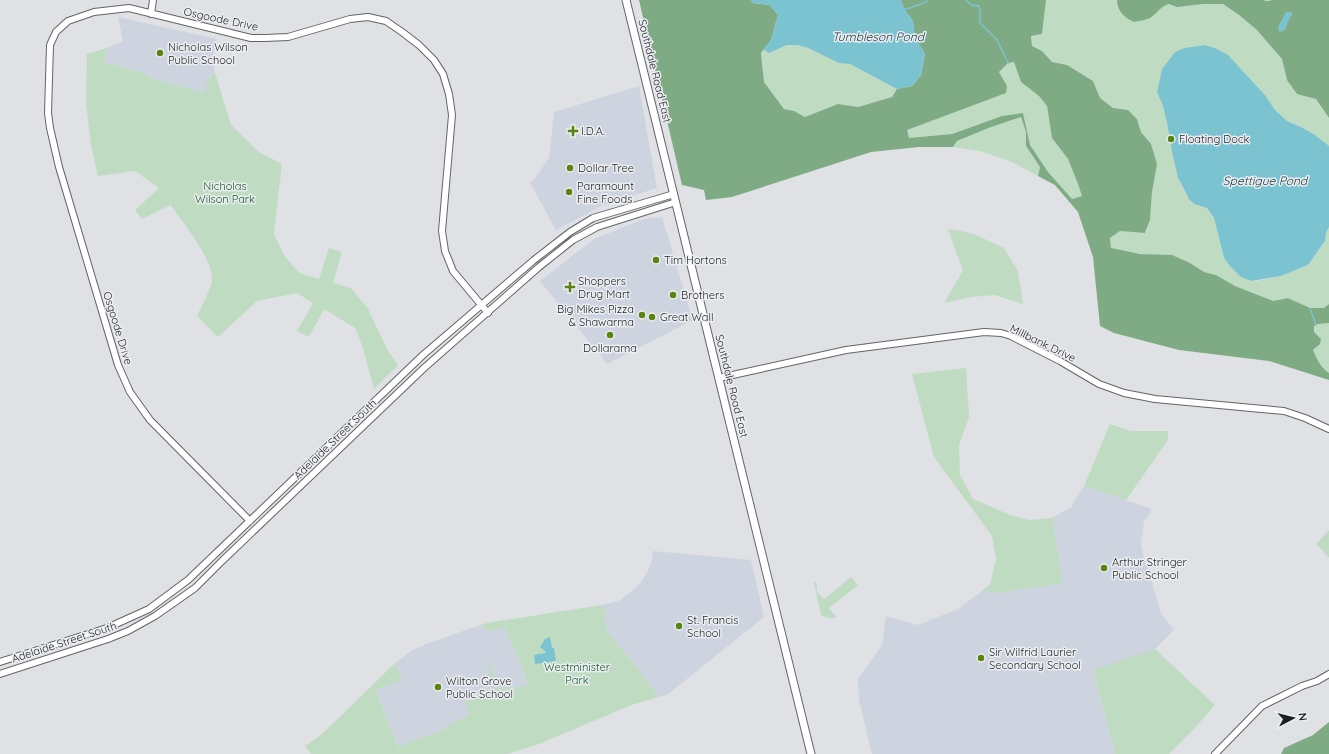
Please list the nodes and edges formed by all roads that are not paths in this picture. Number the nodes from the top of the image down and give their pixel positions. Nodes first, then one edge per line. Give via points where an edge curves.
1 (153, 0) edge
2 (626, 0) edge
3 (151, 14) junction
4 (674, 194) junction
5 (676, 202) junction
6 (481, 305) junction
7 (488, 313) junction
8 (719, 378) junction
9 (1329, 429) edge
10 (250, 521) junction
11 (0, 662) edge
12 (0, 674) edge
13 (1329, 674) edge
14 (811, 754) edge
15 (1215, 754) edge

1 - 3 street
2 - 4 main road, Southdale Road East
3 - 6 street, Osgoode Drive via 251,38 288,37 350,19 368,17 386,21 419,45 443,74 452,115 442,231 444,251 453,271
3 - 10 street, Osgoode Drive via 129,8 94,12 68,22 56,32 50,45 50,128 59,167 118,365 130,392 150,420
4 - 5 main road, Southdale Road East
4 - 6 street, Adelaide Street South via 593,218 570,232
5 - 7 street, Adelaide Street South via 597,227 573,240
5 - 8 main road, Southdale Road East
6 - 7 street, Osgoode Drive
6 - 10 street, Adelaide Street South via 423,355
7 - 12 street, Adelaide Street South via 424,368 196,588 128,631
8 - 9 street, Millbank Drive via 852,349 984,332 1000,333 1011,336 1100,384 1124,393 1155,399 1284,411
8 - 14 main road, Southdale Road East
10 - 11 street, Adelaide Street South via 188,580 149,609 107,628
13 - 15 street via 1262,706

